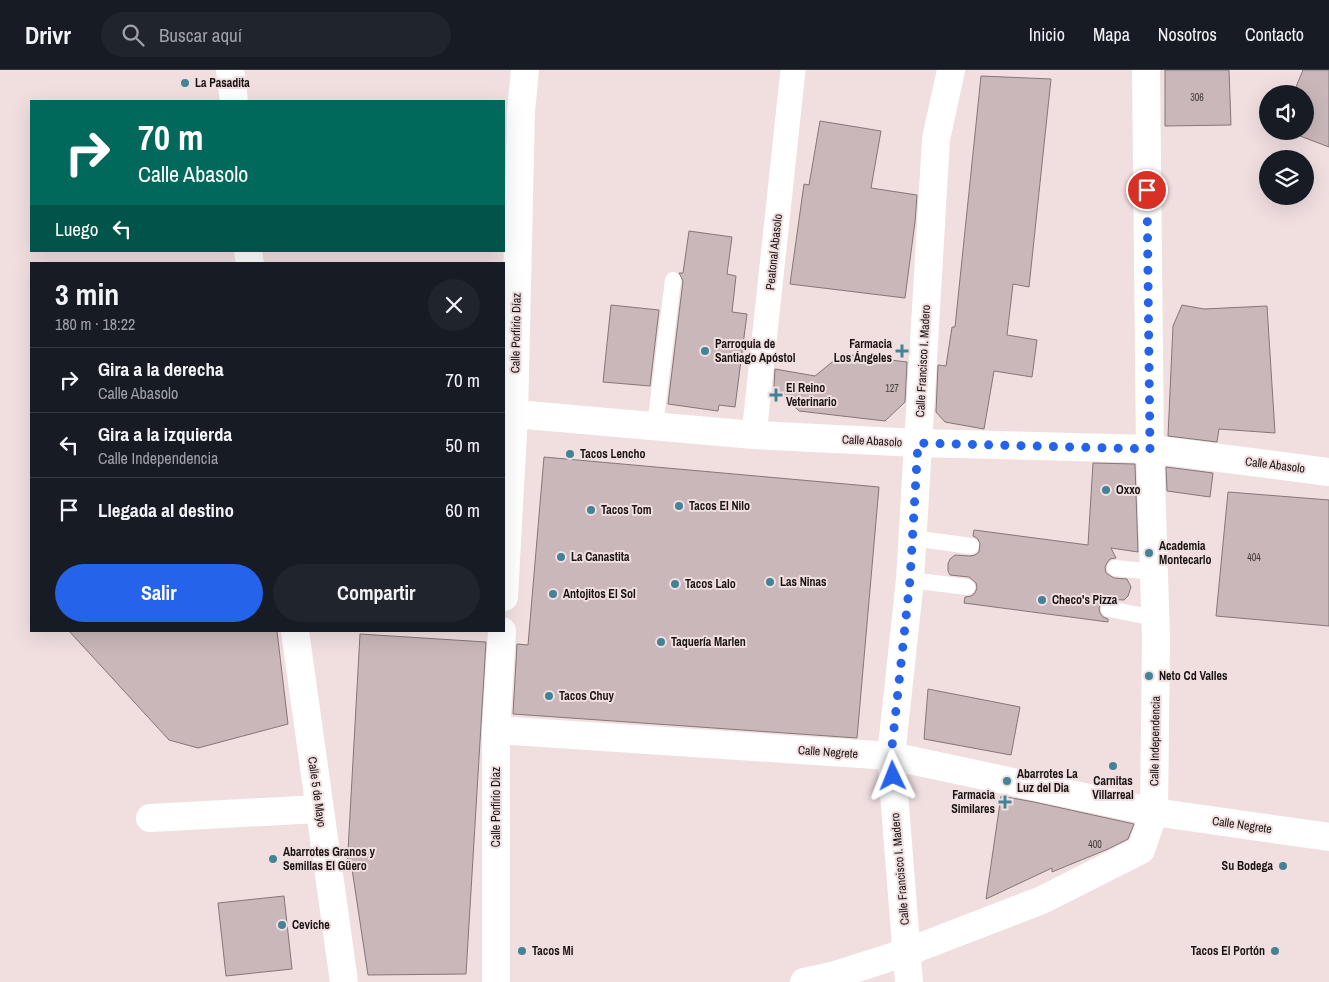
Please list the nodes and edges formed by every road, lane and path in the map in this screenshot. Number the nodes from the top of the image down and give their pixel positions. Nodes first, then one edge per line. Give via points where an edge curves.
1 (230, 70) edge
2 (525, 70) edge
3 (793, 70) edge
4 (951, 70) edge
5 (1146, 70) edge
6 (234, 100) edge
7 (673, 280) dead end
8 (509, 414) edge
9 (656, 426) junction
10 (754, 435) junction
11 (918, 443) junction
12 (1150, 449) junction
13 (1329, 472) edge
14 (912, 538) junction
15 (972, 546) dead end
16 (505, 560) edge
17 (1115, 568) dead end
18 (1154, 572) junction
19 (910, 580) junction
20 (967, 587) dead end
21 (1109, 609) dead end
22 (1156, 618) junction
23 (295, 632) edge
24 (502, 632) edge
25 (496, 730) junction
26 (891, 756) junction
27 (319, 809) junction
28 (1154, 812) junction
29 (150, 818) dead end
30 (1329, 837) edge
31 (907, 952) junction
32 (344, 982) edge
33 (496, 982) edge
34 (804, 982) edge
35 (909, 982) edge

1 - 6 street
2 - 8 street, Calle Porfirio Díaz
3 - 10 street, Peatonal Abasolo
4 - 11 street, Calle Francisco I. Madero via 936,139
5 - 12 street, Calle Independencia
7 - 9 lane
8 - 9 street, Calle Abasolo
8 - 16 street, Calle Porfirio Díaz
9 - 10 street, Calle Abasolo
10 - 11 street, Calle Abasolo
11 - 12 street, Calle Abasolo
11 - 14 street, Calle Francisco I. Madero
12 - 13 street, Calle Abasolo
12 - 18 street, Calle Independencia
14 - 15 lane
14 - 19 street, Calle Francisco I. Madero
17 - 18 lane
18 - 22 street, Calle Independencia
19 - 20 lane
19 - 26 street, Calle Francisco I. Madero
21 - 22 lane
22 - 28 street, Calle Independencia
23 - 27 street, Calle 5 de Mayo
24 - 25 street, Calle Porfirio Díaz
25 - 26 street, Calle Negrete
25 - 33 street, Calle Porfirio Díaz
26 - 28 street, Calle Negrete
26 - 31 street, Calle Francisco I. Madero
27 - 29 street
27 - 32 street, Calle 5 de Mayo
28 - 30 street, Calle Negrete
28 - 31 street via 1141,850 1042,900
31 - 34 street
31 - 35 street, Calle Francisco I. Madero

